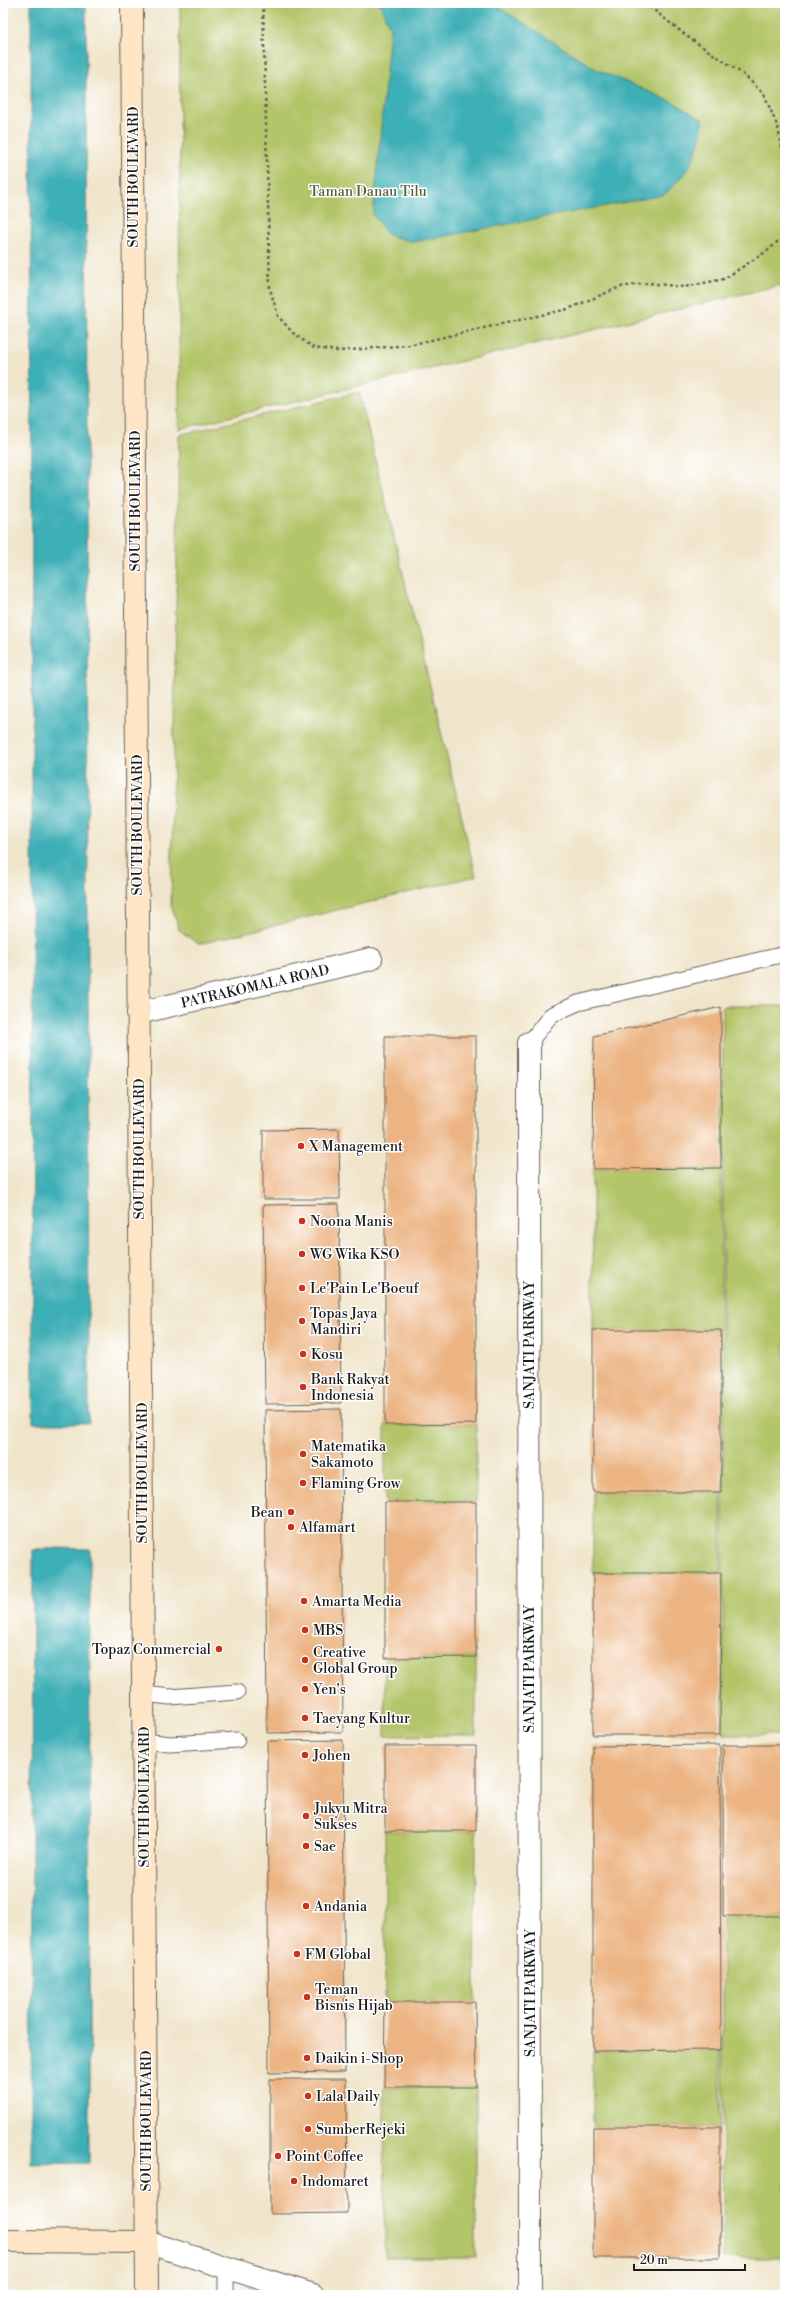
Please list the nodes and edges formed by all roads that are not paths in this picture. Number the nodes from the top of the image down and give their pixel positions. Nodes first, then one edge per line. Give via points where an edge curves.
1 (132, 3) edge
2 (785, 954) edge
3 (371, 959) dead end
4 (138, 1013) junction
5 (529, 1043) joint
6 (237, 1692) dead end
7 (144, 1694) junction
8 (237, 1740) dead end
9 (144, 1741) junction
10 (3, 2241) edge
11 (146, 2242) junction
12 (226, 2268) junction
13 (147, 2295) edge
14 (226, 2295) edge
15 (313, 2295) edge
16 (530, 2295) edge

1 - 4 main road, SOUTH BOULEVARD
2 - 5 lane via 578,1003 551,1015
3 - 4 street, PATRAKOMALA ROAD
4 - 7 main road, SOUTH BOULEVARD
5 - 16 street, SANJATI PARKWAY
6 - 7 lane via 170,1697
7 - 9 main road, SOUTH BOULEVARD
8 - 9 lane via 170,1744
9 - 11 main road, SOUTH BOULEVARD
10 - 11 main road
11 - 12 street
11 - 13 main road, SOUTH BOULEVARD
12 - 14 lane
12 - 15 street

